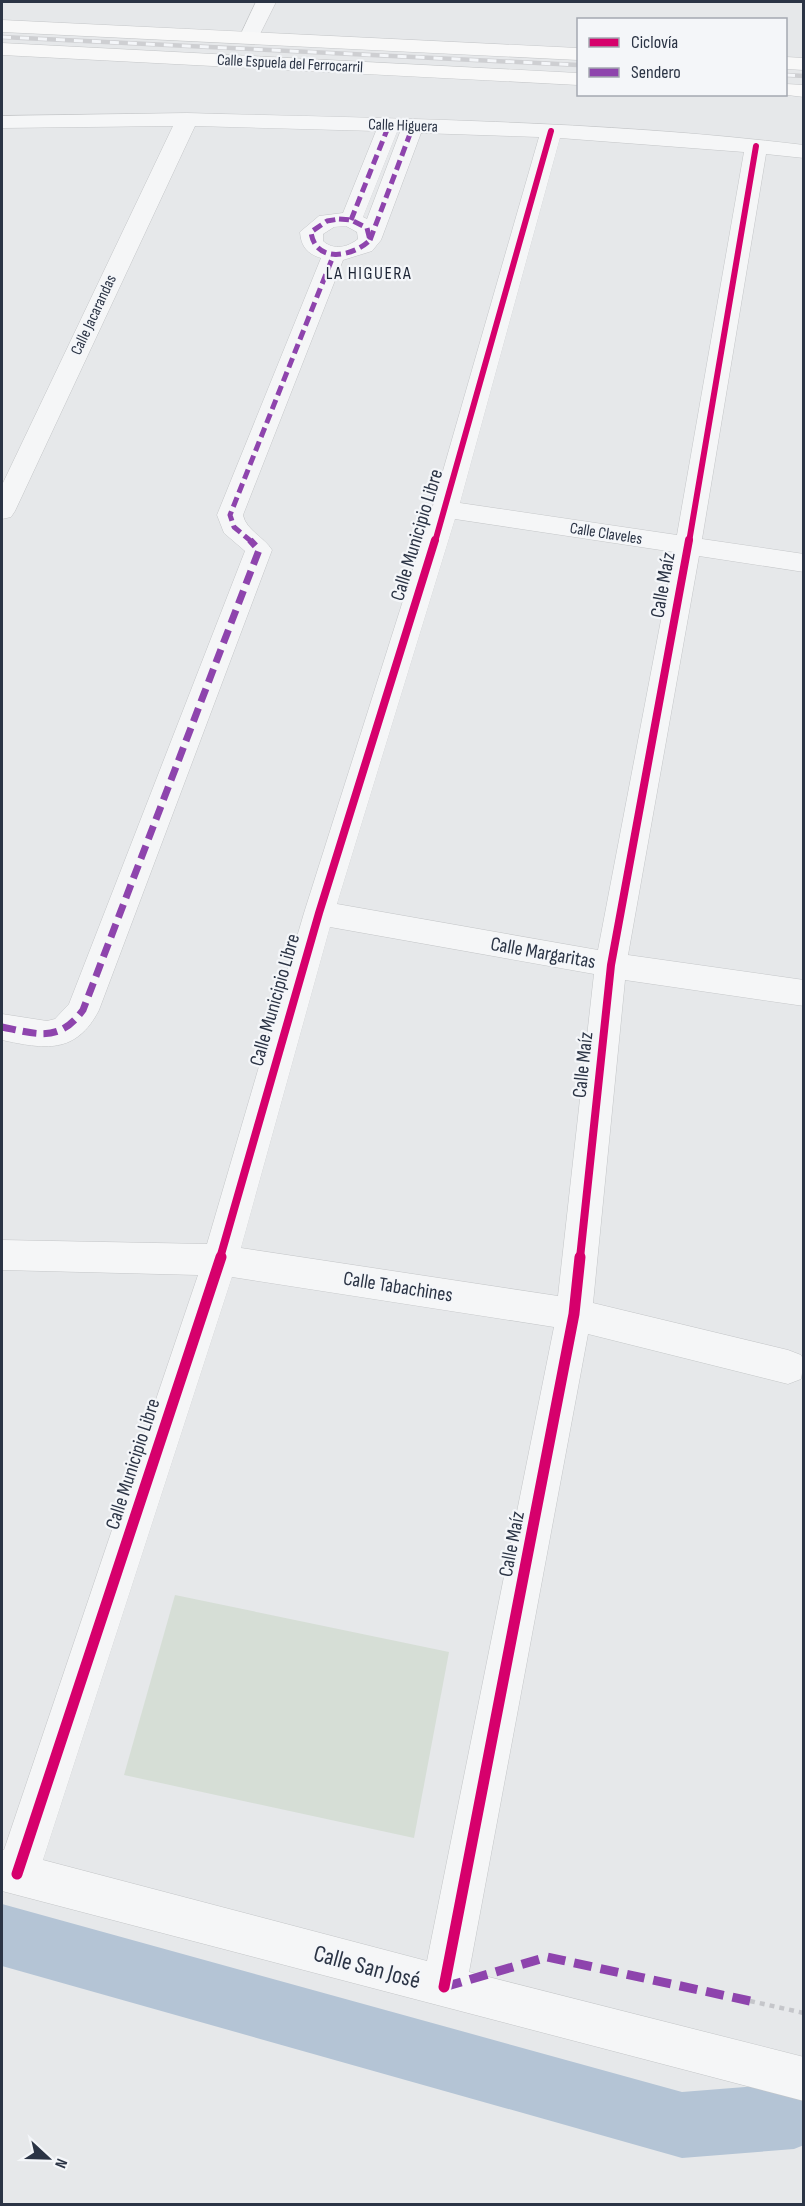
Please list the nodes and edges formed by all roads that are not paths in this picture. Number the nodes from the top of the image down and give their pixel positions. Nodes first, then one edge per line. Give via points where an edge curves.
1 (266, 2) edge
2 (2, 26) edge
3 (249, 38) junction
4 (366, 44) junction
5 (2, 49) edge
6 (577, 54) edge
7 (787, 63) edge
8 (804, 64) edge
9 (360, 68) junction
10 (577, 79) edge
11 (787, 90) edge
12 (804, 91) edge
13 (188, 119) junction
14 (2, 122) edge
15 (389, 125) junction
16 (413, 126) junction
17 (551, 131) junction
18 (756, 146) junction
19 (804, 152) edge
20 (351, 220) junction
21 (370, 240) junction
22 (334, 254) junction
23 (4, 501) edge
24 (445, 509) junction
25 (688, 546) junction
26 (804, 563) edge
27 (319, 913) junction
28 (611, 965) junction
29 (804, 993) edge
30 (2, 1027) edge
31 (2, 1255) edge
32 (219, 1260) junction
33 (574, 1314) junction
34 (789, 1367) dead end
35 (9, 1872) edge
36 (444, 1987) junction
37 (804, 2079) edge

1 - 3 street, Calle Espuela del Ferrocarril
2 - 3 street, Calle Espuela del Ferrocarril
3 - 4 street, Calle Espuela del Ferrocarril
4 - 6 street, Calle Espuela del Ferrocarril
4 - 9 street
5 - 9 street, Calle Espuela del Ferrocarril
7 - 8 street
9 - 10 street, Calle Espuela del Ferrocarril
11 - 12 street
13 - 14 street, Calle Higuera
13 - 15 street, Calle Higuera
13 - 23 street, Calle Jacarandas
15 - 16 street, Calle Higuera
15 - 20 street
16 - 17 street, Calle Higuera
16 - 21 street
17 - 18 street, Calle Higuera
17 - 24 street, Calle Municipio Libre
18 - 19 street, Calle Higuera
18 - 25 street, Calle Maíz
20 - 21 street via 367,228
20 - 22 street via 327,221 311,232 314,246
21 - 22 street via 357,251
22 - 30 street via 230,515 236,531 260,550 83,1010 68,1030 57,1034
24 - 25 street, Calle Claveles
24 - 27 street, Calle Municipio Libre
25 - 26 street, Calle Claveles
25 - 28 street, Calle Maíz
27 - 28 street, Calle Margaritas
27 - 32 street, Calle Municipio Libre
28 - 29 street, Calle Margaritas
28 - 33 street, Calle Maíz
31 - 32 street, Calle Tabachines
32 - 33 street, Calle Tabachines
32 - 35 street, Calle Municipio Libre
33 - 34 street, Calle Tabachines
33 - 36 street, Calle Maíz
35 - 36 street, Calle San José
36 - 37 street, Calle San José

